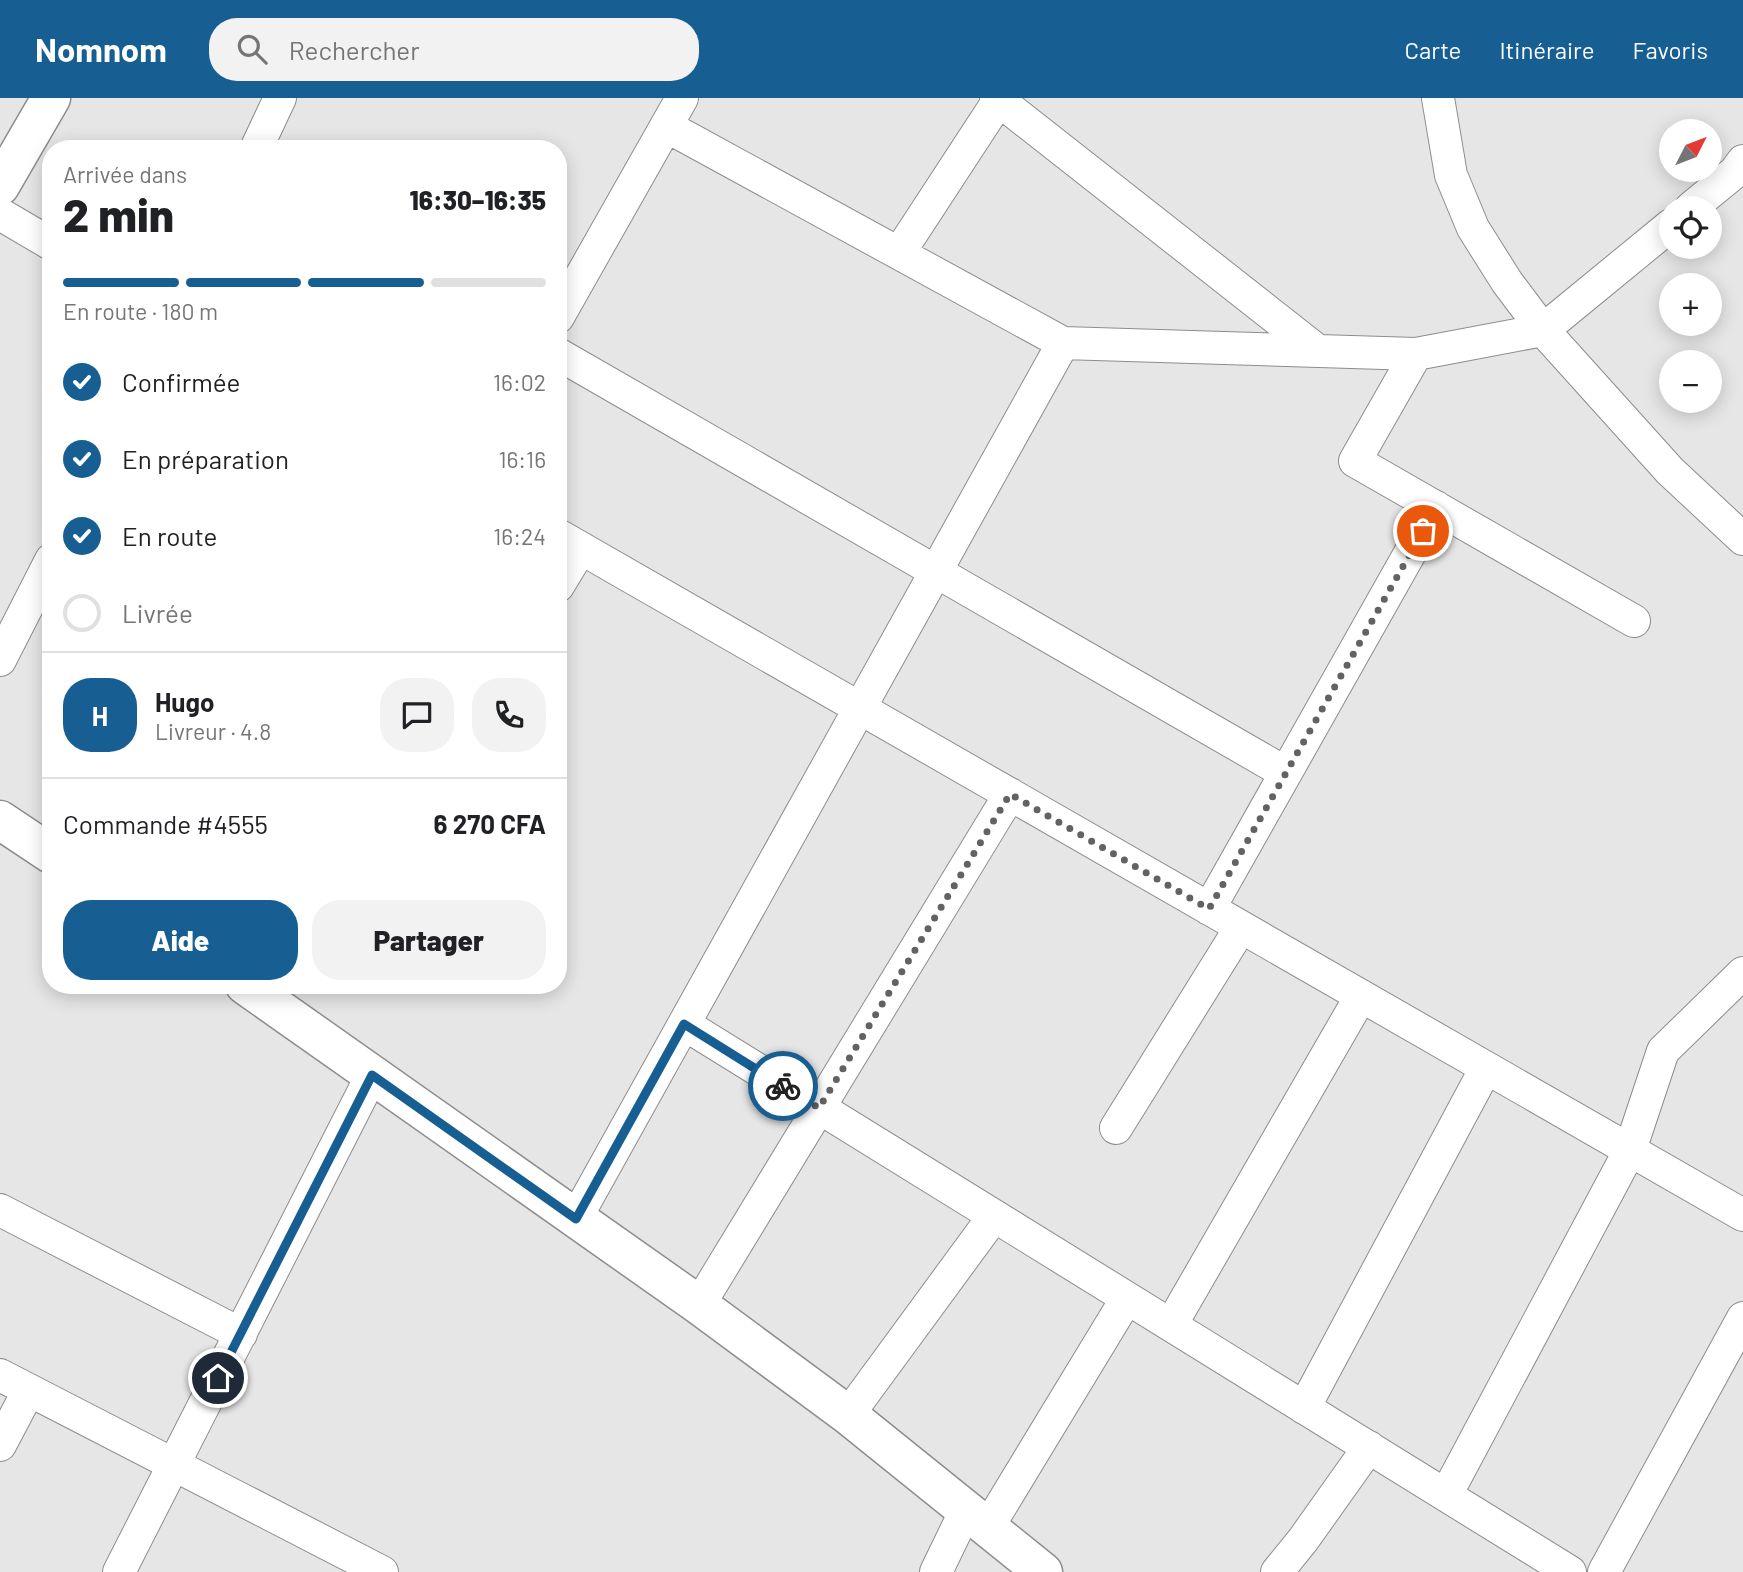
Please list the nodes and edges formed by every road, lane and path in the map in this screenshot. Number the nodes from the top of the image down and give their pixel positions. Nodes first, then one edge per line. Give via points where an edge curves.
1 (51, 98) edge
2 (280, 98) edge
3 (682, 98) edge
4 (1438, 98) edge
5 (998, 99) edge
6 (666, 126) junction
7 (260, 140) edge
8 (1740, 170) edge
9 (0, 186) edge
10 (1706, 196) edge
11 (0, 214) edge
12 (1659, 235) edge
13 (42, 239) edge
14 (899, 253) junction
15 (567, 301) edge
16 (1543, 330) junction
17 (1063, 343) junction
18 (1318, 351) junction
19 (1416, 354) junction
20 (567, 359) edge
21 (1436, 507) junction
22 (1743, 539) edge
23 (569, 542) edge
24 (936, 571) junction
25 (42, 578) edge
26 (1634, 621) dead end
27 (0, 660) edge
28 (860, 708) junction
29 (1286, 773) junction
30 (1010, 794) junction
31 (0, 820) edge
32 (42, 848) edge
33 (1209, 909) junction
34 (1241, 927) junction
35 (1743, 973) edge
36 (258, 994) edge
37 (1362, 996) junction
38 (684, 1024) junction
39 (1486, 1068) junction
40 (372, 1075) junction
41 (819, 1108) junction
42 (1116, 1128) dead end
43 (1630, 1150) junction
44 (0, 1210) edge
45 (1743, 1215) edge
46 (994, 1216) junction
47 (576, 1219) junction
48 (1127, 1298) junction
49 (699, 1305) junction
50 (1743, 1318) edge
51 (1171, 1325) junction
52 (241, 1334) junction
53 (0, 1375) edge
54 (29, 1390) junction
55 (1304, 1408) junction
56 (848, 1415) junction
57 (0, 1445) edge
58 (1369, 1447) junction
59 (174, 1465) junction
60 (1446, 1495) junction
61 (977, 1519) junction
62 (119, 1572) edge
63 (382, 1572) edge
64 (936, 1572) edge
65 (1043, 1572) edge
66 (1277, 1572) edge
67 (1570, 1572) edge
68 (1604, 1572) edge

1 - 9 main road
2 - 7 street
3 - 6 street
4 - 16 street via 1451,175 1473,228
5 - 14 street
5 - 18 street
6 - 14 street
6 - 15 street
8 - 10 street
11 - 13 street
12 - 16 street
14 - 17 street
16 - 19 street
16 - 22 street via 1670,471
17 - 18 street
17 - 24 street
18 - 19 street
19 - 21 street via 1355,461
20 - 24 street
21 - 26 street
21 - 29 street
23 - 28 street
24 - 28 street
24 - 29 street
25 - 27 street
28 - 30 street
28 - 38 street
29 - 33 street
30 - 33 street
30 - 41 street
31 - 32 main road
33 - 34 street
34 - 37 street
34 - 42 street
35 - 43 street via 1663,1051
36 - 40 main road
37 - 39 street
37 - 51 street
38 - 41 street
38 - 47 street
39 - 43 street
39 - 55 street
40 - 47 main road
40 - 52 street
41 - 46 street
41 - 49 street
43 - 45 street
43 - 60 street
44 - 52 street
46 - 48 street
46 - 56 street
47 - 49 main road
48 - 51 street
48 - 61 street
49 - 56 main road
50 - 68 street
51 - 55 street
52 - 59 street
53 - 54 street
54 - 57 street
54 - 59 street
55 - 58 street
56 - 61 main road
58 - 60 street
58 - 66 street
59 - 62 street
59 - 63 street
60 - 67 street
61 - 64 street
61 - 65 main road

